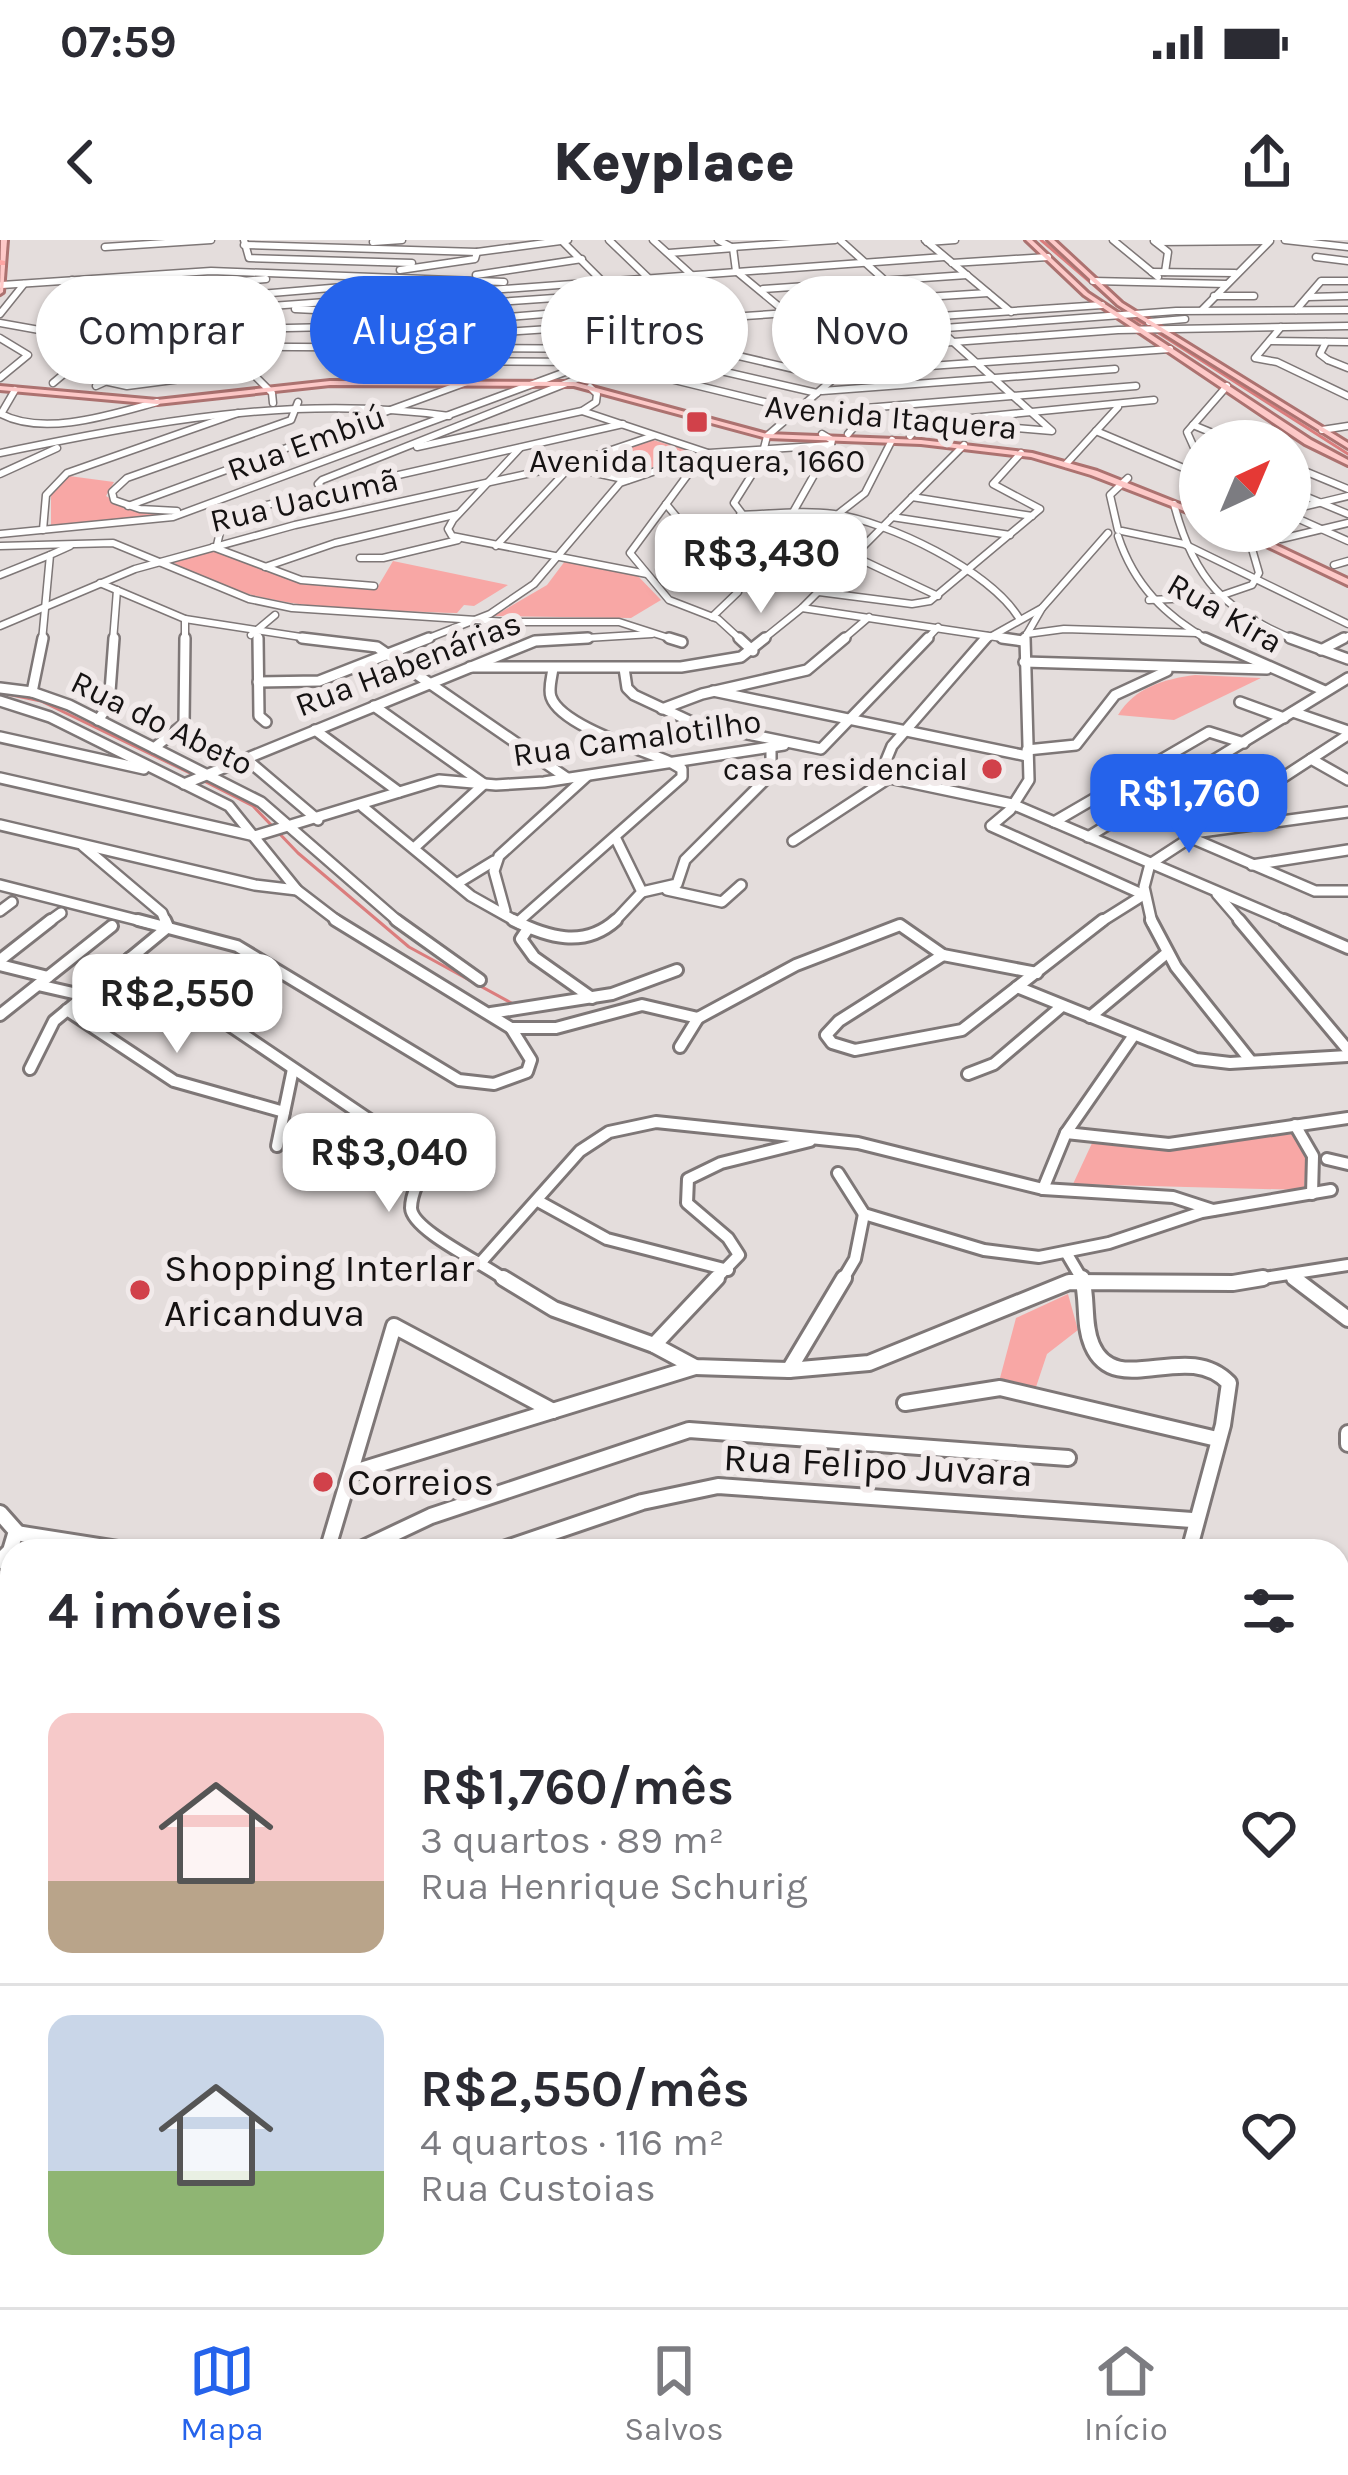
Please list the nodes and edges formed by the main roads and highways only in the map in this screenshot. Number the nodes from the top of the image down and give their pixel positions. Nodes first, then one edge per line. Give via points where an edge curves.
1 (4, 240) edge
2 (1030, 240) edge
3 (1051, 240) edge
4 (1, 263) edge
5 (1, 289) edge
6 (1145, 328) junction
7 (541, 380) edge
8 (541, 380) edge
9 (0, 383) edge
10 (577, 384) edge
11 (584, 384) edge
12 (267, 388) junction
13 (770, 433) junction
14 (828, 440) junction
15 (1348, 446) edge
16 (1068, 462) junction
17 (1348, 463) edge
18 (1125, 481) junction
19 (1179, 503) edge
20 (1179, 505) edge
21 (1295, 552) edge
22 (1302, 552) edge
23 (1348, 572) edge
24 (1348, 582) edge

1 - 4 main road
2 - 6 main road via 1105,310
3 - 6 main road
4 - 5 main road
6 - 15 main road
6 - 17 main road
7 - 12 main road, Avenida Itaquera via 361,379
8 - 12 main road, Avenida Itaquera
9 - 12 main road, Avenida Itaquera via 141,398
9 - 12 main road, Avenida Itaquera via 158,403
10 - 13 main road, Avenida Itaquera
11 - 13 main road, Avenida Itaquera
13 - 14 main road, Avenida Itaquera
14 - 16 main road, Avenida Itaquera via 964,446
14 - 16 main road, Avenida Itaquera via 910,436 1008,446
16 - 18 main road, Avenida Itaquera
18 - 19 main road, Avenida Itaquera
18 - 20 main road, Avenida Itaquera
21 - 24 main road
22 - 23 main road

